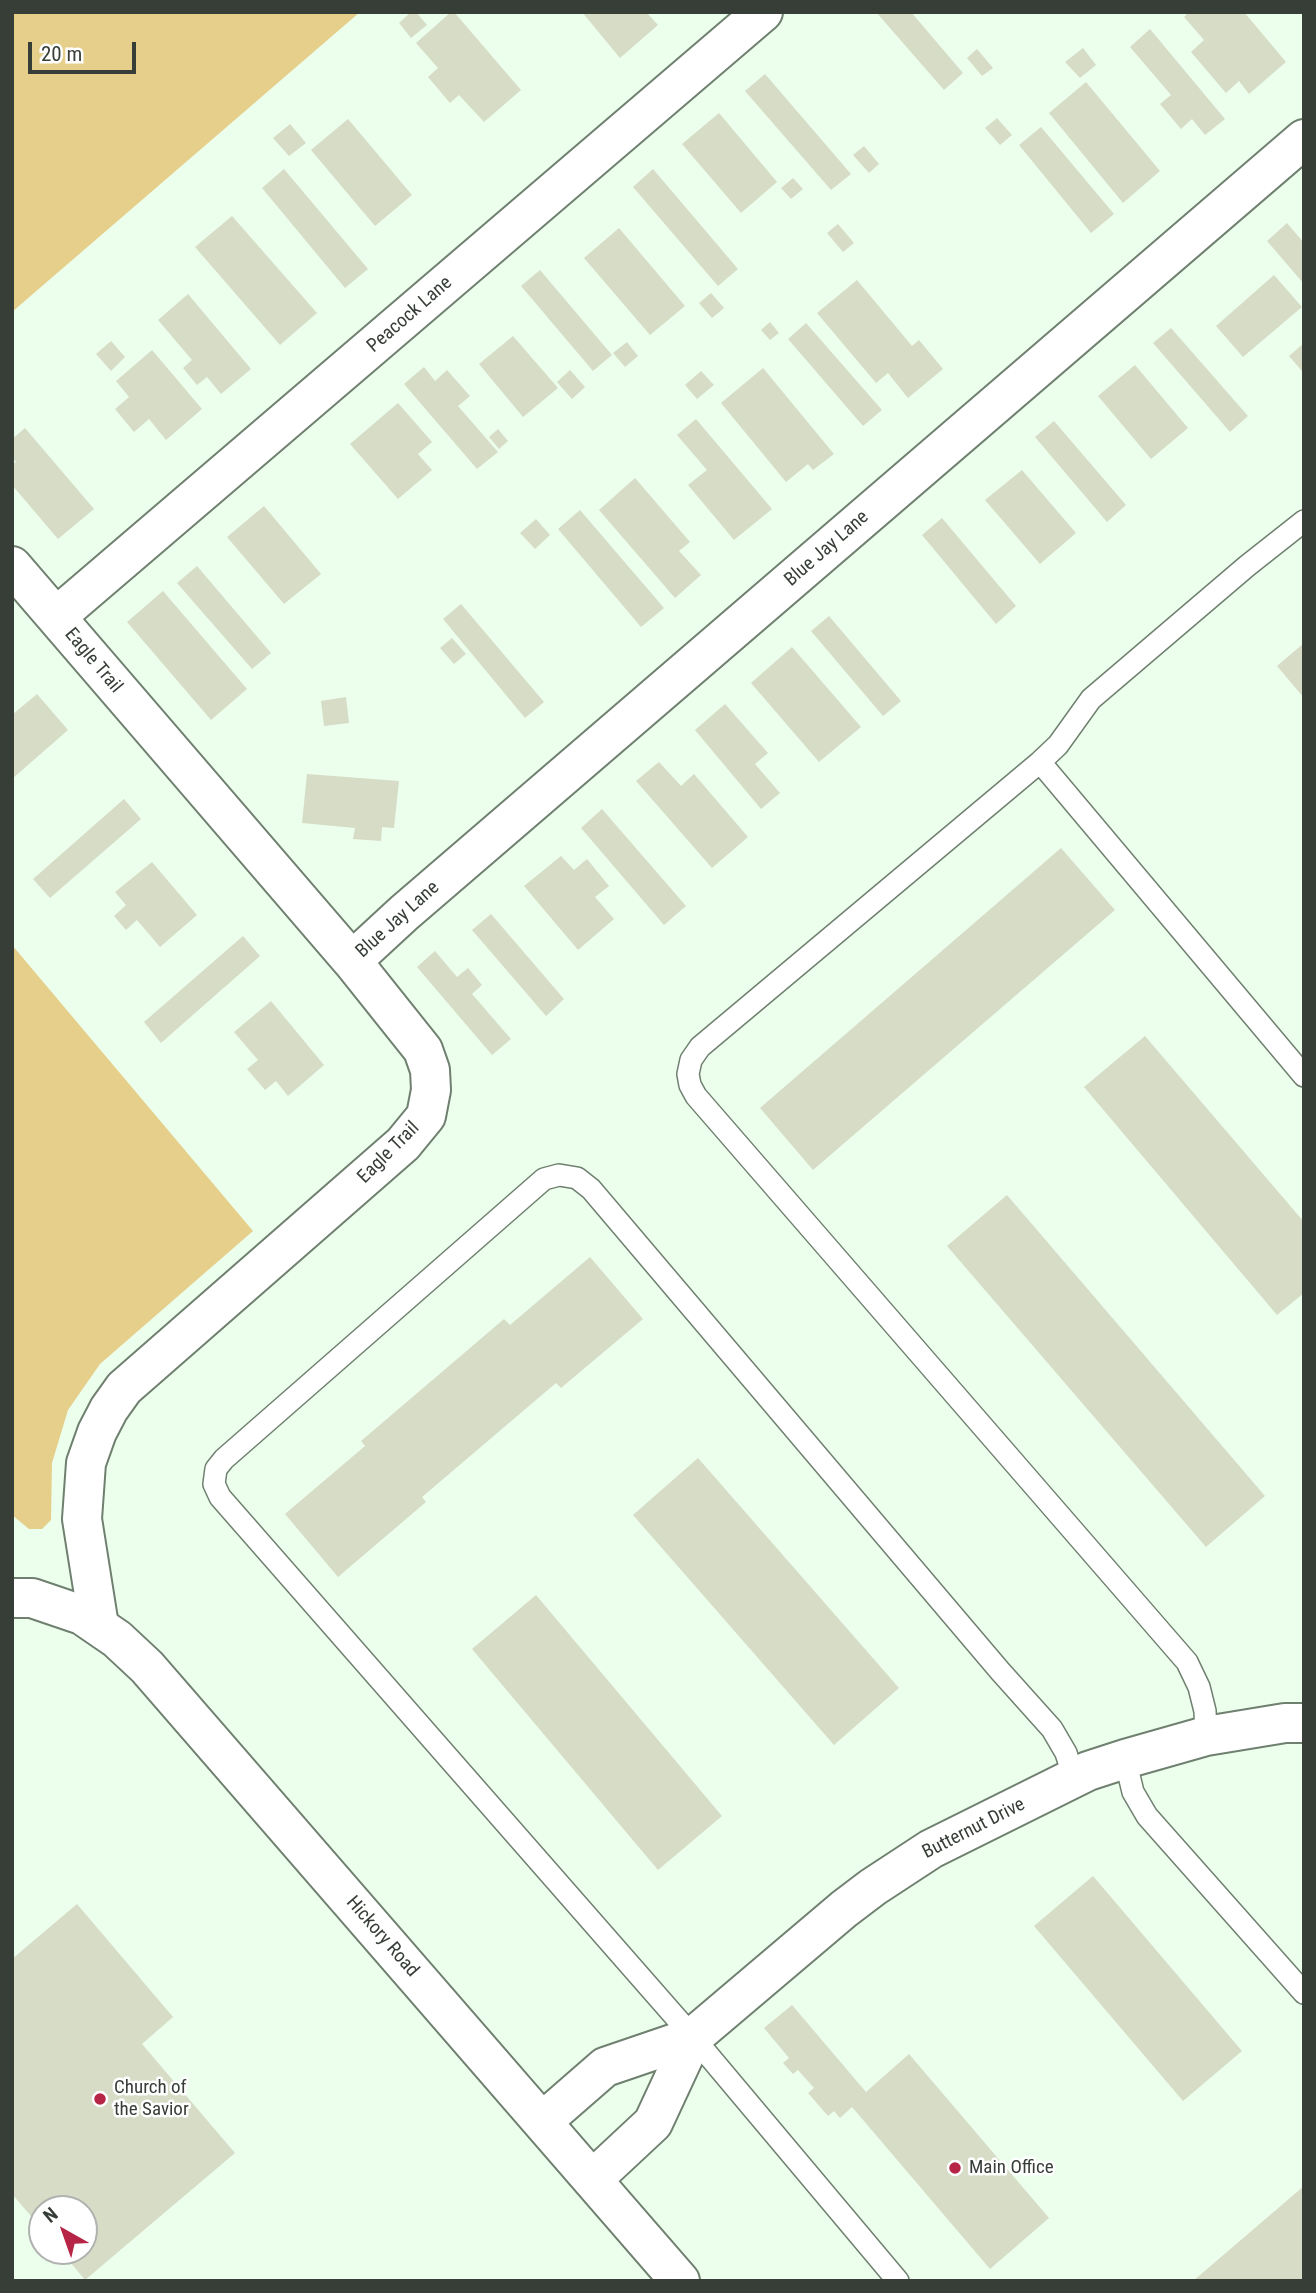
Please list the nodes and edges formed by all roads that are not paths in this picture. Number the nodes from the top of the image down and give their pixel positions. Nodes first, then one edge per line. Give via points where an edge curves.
1 (763, 12) edge
2 (1304, 139) edge
3 (1304, 521) edge
4 (12, 566) edge
5 (56, 617) junction
6 (1040, 762) junction
7 (352, 961) junction
8 (1304, 1076) edge
9 (12, 1598) edge
10 (84, 1618) junction
11 (1304, 1723) edge
12 (1206, 1736) junction
13 (1125, 1759) junction
14 (1074, 1778) junction
15 (1304, 1993) edge
16 (693, 2037) junction
17 (543, 2121) junction
18 (593, 2179) junction
19 (680, 2281) edge
20 (898, 2281) edge

1 - 5 street, Peacock Lane
2 - 7 street, Blue Jay Lane
3 - 6 lane via 1091,699
4 - 5 street, Eagle Trail
5 - 7 street, Eagle Trail
6 - 8 lane
6 - 12 lane via 700,1047 688,1074 696,1096 722,1127 1187,1661 1199,1686
7 - 10 street, Eagle Trail via 423,1050 431,1090 426,1116 403,1144 124,1388 109,1409 86,1463
9 - 10 street via 32,1598
10 - 17 street, Hickory Road via 147,1667
11 - 12 street, Butternut Drive
12 - 13 street, Butternut Drive
13 - 14 street, Butternut Drive
13 - 15 lane via 1133,1793 1147,1816
14 - 16 street, Butternut Drive via 931,1849 873,1887
14 - 16 lane via 1052,1729 591,1189 576,1178 559,1175 544,1179 224,1459 216,1469 215,1484 220,1497
16 - 17 street, Butternut Drive via 605,2067
16 - 18 street, Butternut Drive via 653,2123
16 - 20 lane
17 - 18 street, Hickory Road
18 - 19 street, Hickory Road

